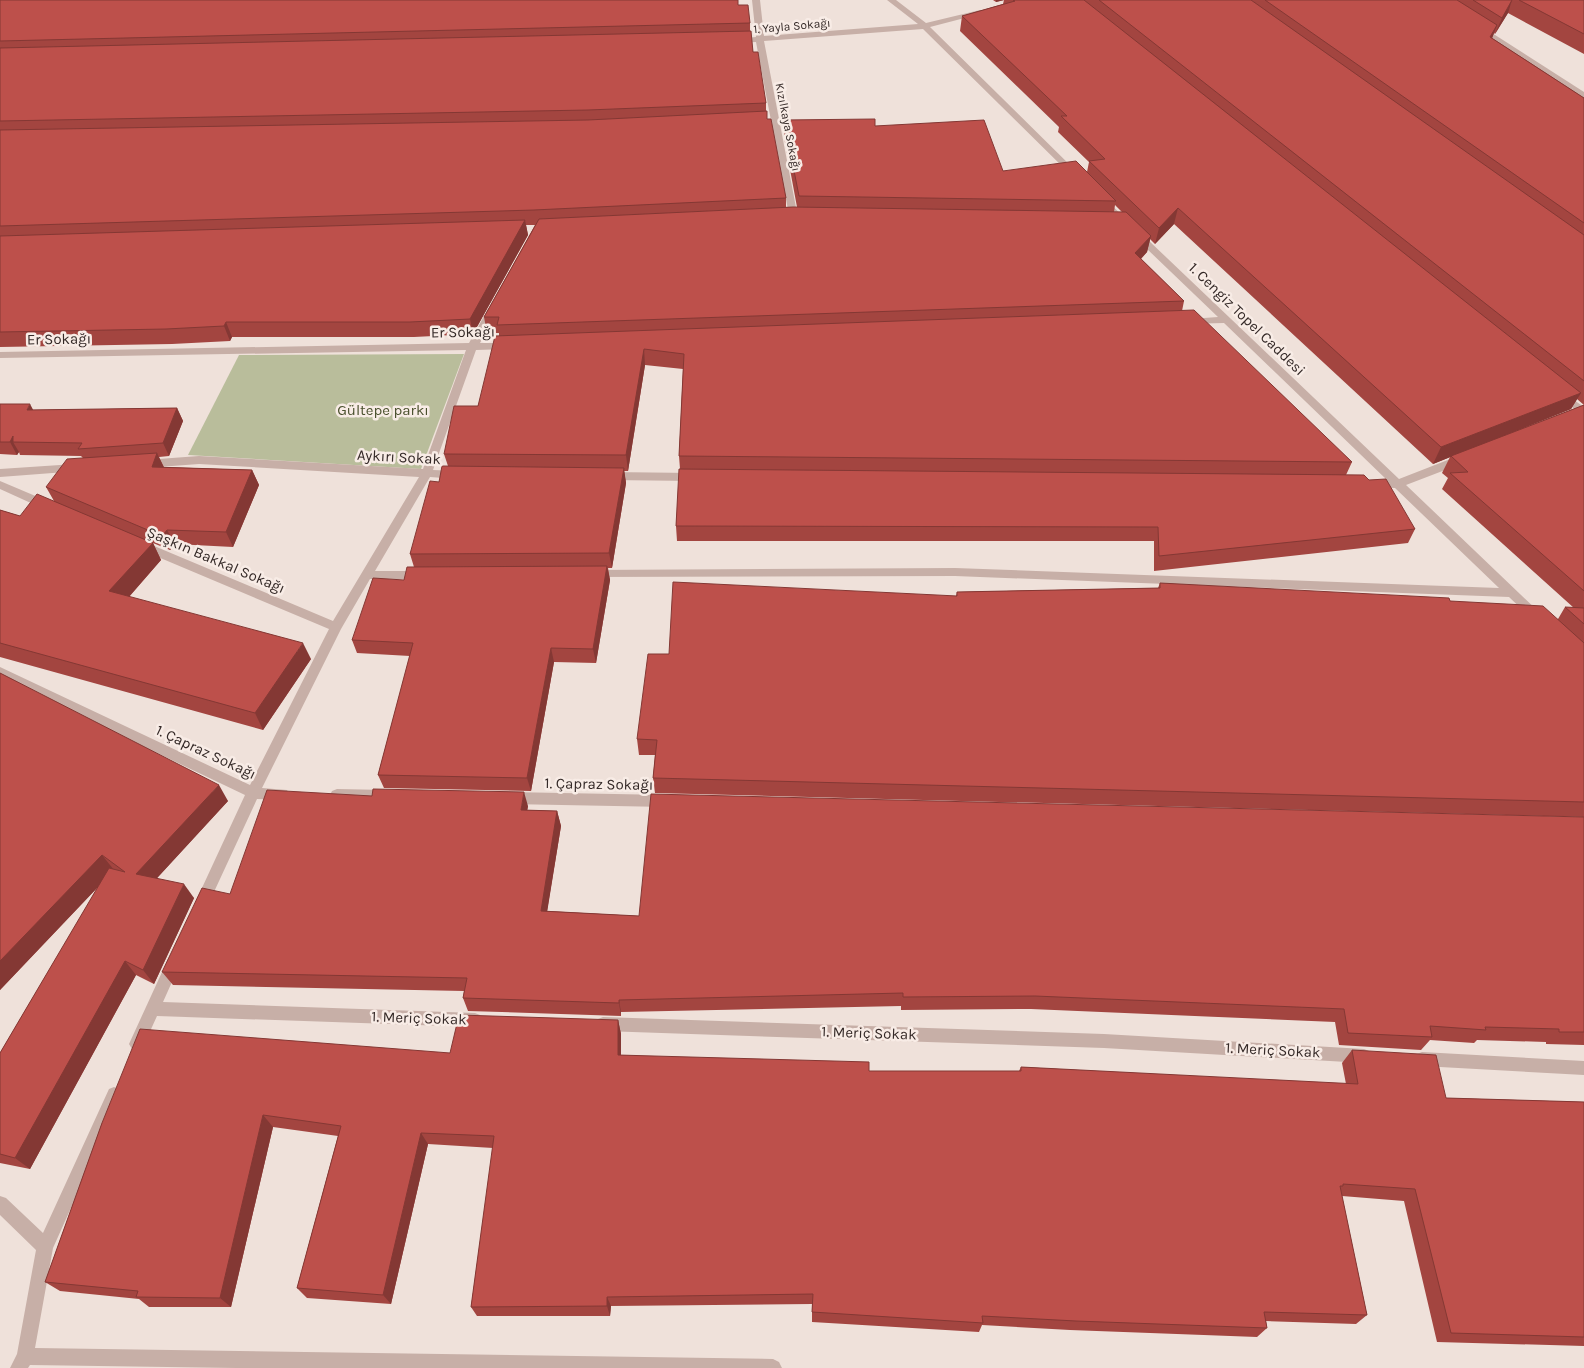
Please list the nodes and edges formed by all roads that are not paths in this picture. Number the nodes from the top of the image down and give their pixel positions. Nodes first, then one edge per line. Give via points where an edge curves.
1 (756, 0) edge
2 (891, 0) edge
3 (983, 10) edge
4 (1467, 21) edge
5 (925, 26) junction
6 (760, 41) junction
7 (730, 42) edge
8 (1584, 96) edge
9 (764, 121) edge
10 (774, 121) junction
11 (1084, 182) edge
12 (1097, 196) edge
13 (793, 218) edge
14 (1106, 223) edge
15 (1125, 223) junction
16 (500, 297) edge
17 (1227, 320) junction
18 (1177, 322) edge
19 (522, 346) edge
20 (472, 348) junction
21 (0, 355) edge
22 (1552, 386) edge
23 (1581, 412) edge
24 (1471, 455) edge
25 (130, 465) edge
26 (90, 467) edge
27 (0, 472) edge
28 (426, 475) junction
29 (466, 475) edge
30 (594, 476) edge
31 (703, 477) edge
32 (1367, 484) edge
33 (1397, 484) junction
34 (0, 486) edge
35 (64, 512) edge
36 (136, 543) edge
37 (576, 574) edge
38 (366, 575) junction
39 (436, 575) edge
40 (1511, 593) junction
41 (1548, 626) edge
42 (336, 627) junction
43 (0, 672) edge
44 (253, 793) junction
45 (292, 794) edge
46 (322, 794) edge
47 (401, 796) edge
48 (499, 798) edge
49 (677, 802) edge
50 (194, 919) edge
51 (178, 955) edge
52 (152, 1009) junction
53 (490, 1020) edge
54 (589, 1024) edge
55 (133, 1053) edge
56 (1378, 1056) edge
57 (1408, 1058) edge
58 (1584, 1068) edge
59 (121, 1080) edge
60 (0, 1204) edge
61 (46, 1246) junction
62 (22, 1362) edge
63 (773, 1368) edge

1 - 6 street, Kızılkaya Sokağı
2 - 5 street
3 - 5 street, 1. Yayla Sokağı
4 - 8 street
5 - 6 street, 1. Yayla Sokağı
5 - 11 street
6 - 7 street, 1. Yayla Sokağı
6 - 10 street, Kızılkaya Sokağı
9 - 10 street
10 - 13 street, Kızılkaya Sokağı
12 - 15 street, 1. Cengiz Topel Caddesi
14 - 15 street
15 - 17 street, 1. Cengiz Topel Caddesi
16 - 20 street
17 - 18 street
17 - 33 street, 1. Cengiz Topel Caddesi
19 - 20 street, Er Sokağı
20 - 21 street, Er Sokağı
20 - 28 street
22 - 23 street
24 - 33 street
25 - 28 street, Aykırı Sokak via 199,460
26 - 27 street
28 - 29 street, Aykırı Sokak
28 - 38 street
30 - 31 street
32 - 33 street
33 - 40 street, 1. Cengiz Topel Caddesi
34 - 35 street
36 - 42 street, Şaşkın Bakkal Sokağı
37 - 40 street via 956,572
38 - 39 street
38 - 42 street
40 - 41 street, 1. Cengiz Topel Caddesi
42 - 44 street
43 - 44 street, 1. Çapraz Sokağı
44 - 45 street, 1. Çapraz Sokağı
44 - 50 street
46 - 47 street
48 - 49 street, 1. Çapraz Sokağı
51 - 52 street
52 - 53 street, 1. Meriç Sokak
52 - 55 street
54 - 56 street, 1. Meriç Sokak via 1104,1041
57 - 58 street
59 - 61 street
60 - 61 street
61 - 62 street
62 - 63 street

